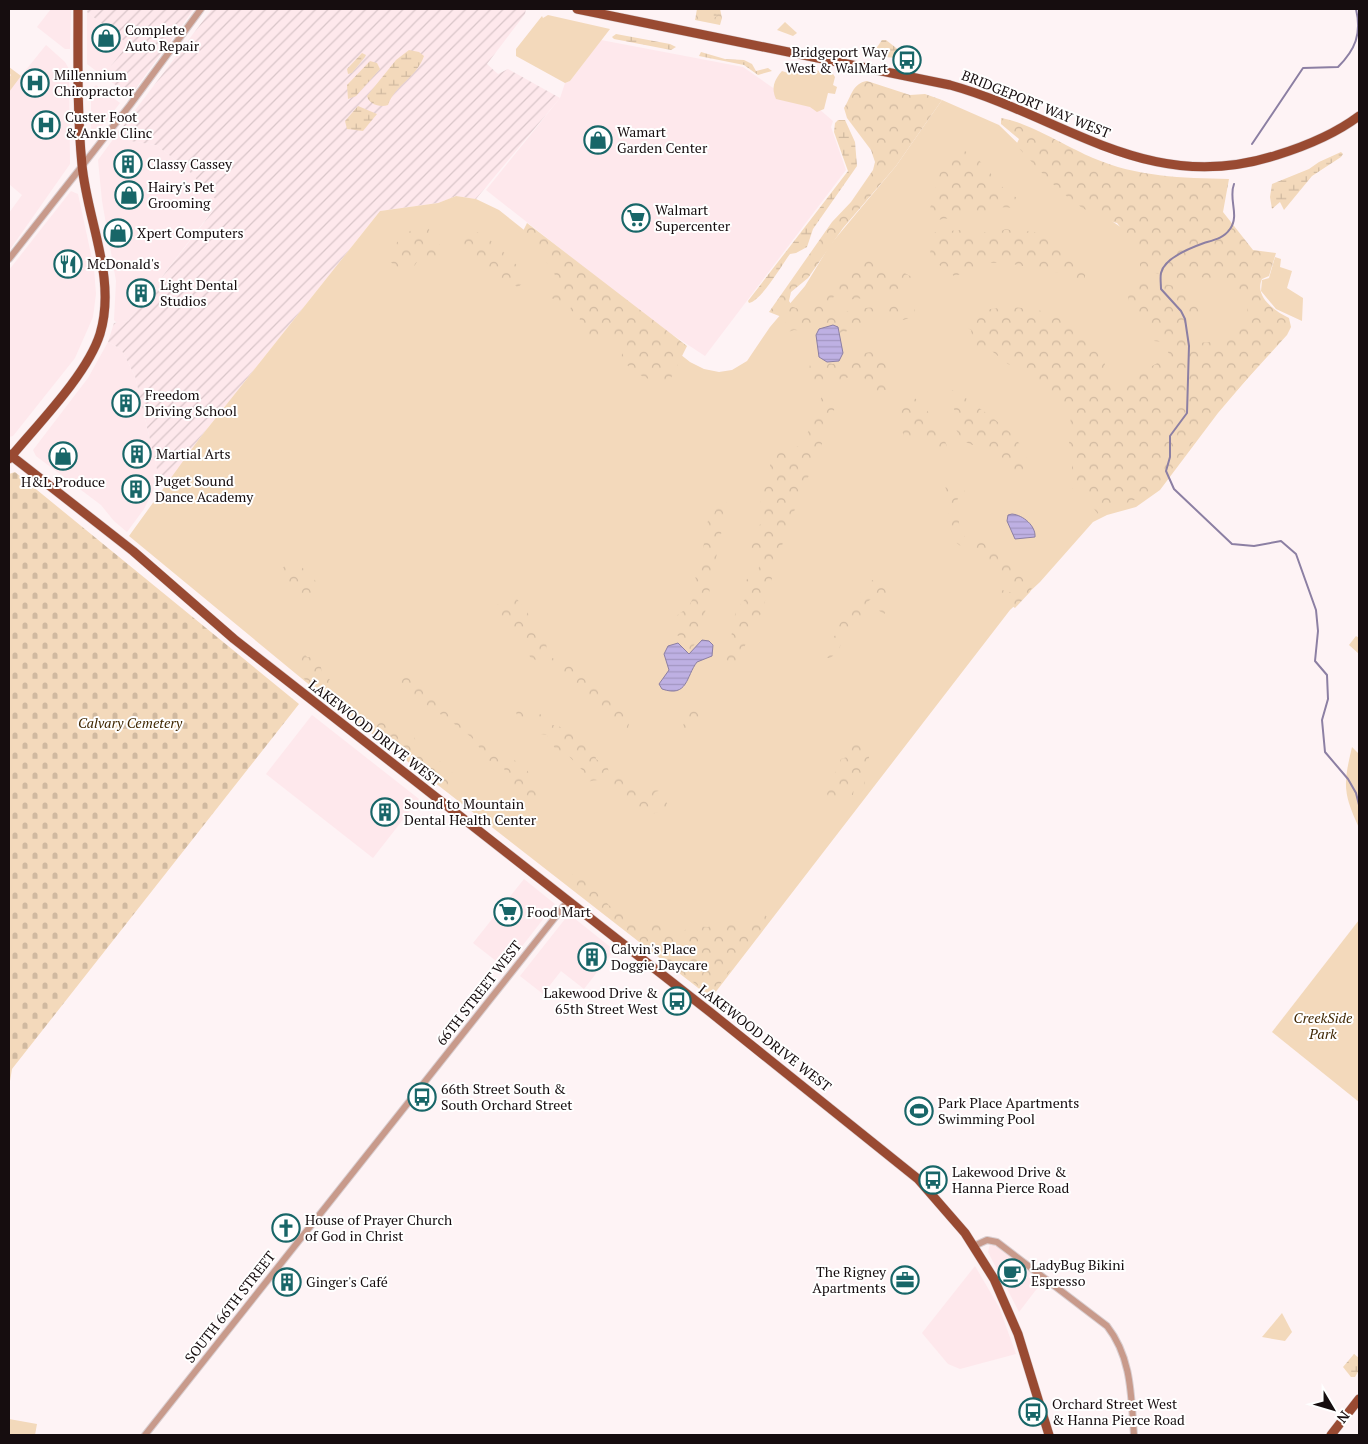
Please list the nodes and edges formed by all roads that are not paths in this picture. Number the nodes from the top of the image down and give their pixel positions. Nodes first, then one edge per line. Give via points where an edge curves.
1 (78, 9) edge
2 (201, 9) edge
3 (577, 9) edge
4 (1359, 116) edge
5 (82, 166) junction
6 (9, 259) edge
7 (10, 457) edge
8 (568, 901) junction
9 (409, 1101) joint
10 (974, 1246) junction
11 (1359, 1399) edge
12 (145, 1435) edge
13 (1049, 1435) edge
14 (1134, 1435) edge
15 (1331, 1435) edge

1 - 5 main road
2 - 5 street
3 - 4 main road, BRIDGEPORT WAY WEST via 950,85 984,96 1098,145 1144,160 1183,166 1232,165 1266,159 1311,143
5 - 6 street
5 - 7 main road via 104,288 105,307 100,334 82,368
7 - 8 main road, LAKEWOOD DRIVE WEST via 121,541 234,639
8 - 9 street, 66TH STREET WEST
8 - 10 main road, LAKEWOOD DRIVE WEST via 892,1156 931,1192
9 - 12 street, SOUTH 66TH STREET
10 - 13 main road, LAKEWOOD DRIVE WEST via 1011,1316
10 - 14 street via 987,1240 997,1242 1107,1326 1127,1362
11 - 15 main road

